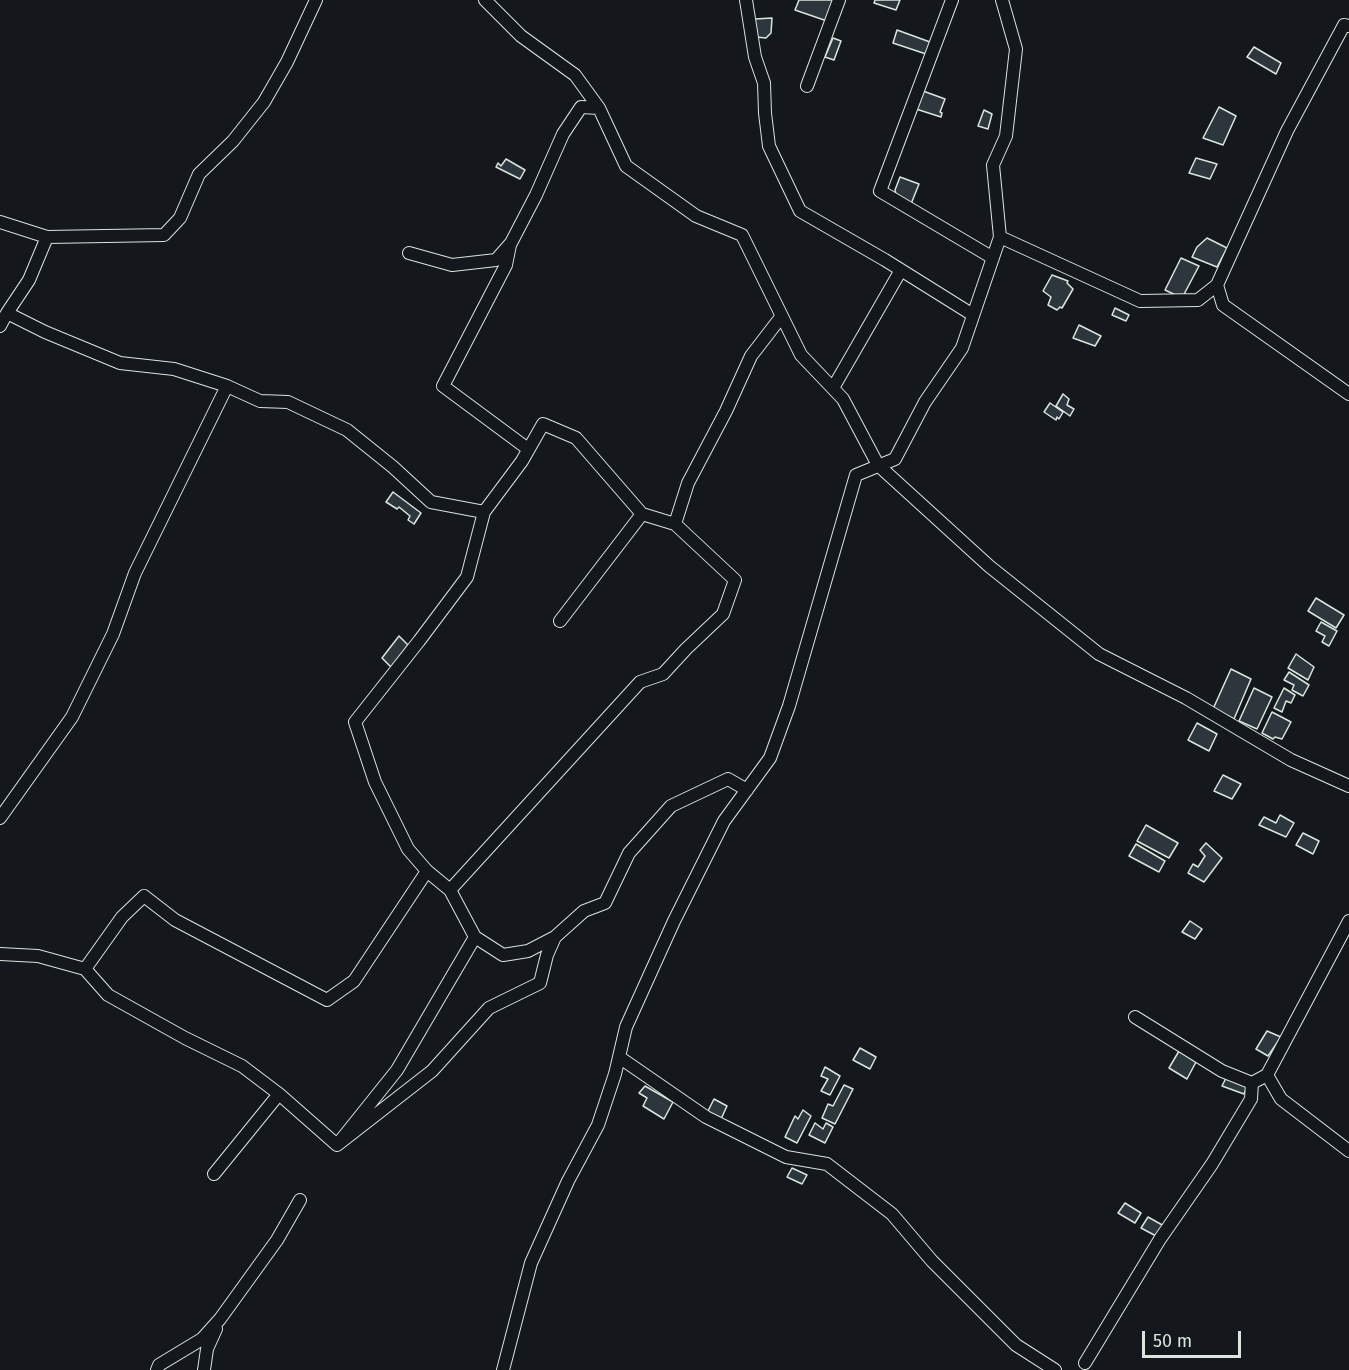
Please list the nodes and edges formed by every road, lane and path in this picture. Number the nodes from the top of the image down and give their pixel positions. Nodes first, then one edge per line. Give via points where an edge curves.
1 (316, 0) edge
2 (485, 0) edge
3 (746, 0) edge
4 (839, 0) edge
5 (952, 0) edge
6 (1002, 0) edge
7 (1349, 26) edge
8 (807, 86) dead end
9 (599, 108) junction
10 (0, 222) edge
11 (47, 237) junction
12 (1000, 237) junction
13 (511, 243) junction
14 (408, 254) dead end
15 (993, 258) junction
16 (902, 270) junction
17 (1217, 285) junction
18 (7, 313) junction
19 (973, 315) junction
20 (781, 317) junction
21 (0, 326) edge
22 (227, 386) junction
23 (833, 388) junction
24 (1349, 394) edge
25 (528, 449) junction
26 (878, 465) junction
27 (484, 512) junction
28 (642, 514) junction
29 (675, 524) junction
30 (560, 621) dead end
31 (1349, 786) edge
32 (747, 790) junction
33 (0, 818) edge
34 (427, 871) junction
35 (450, 890) junction
36 (1349, 921) edge
37 (476, 937) junction
38 (555, 937) junction
39 (0, 954) edge
40 (85, 969) junction
41 (1135, 1017) dead end
42 (620, 1057) junction
43 (1267, 1075) junction
44 (1252, 1083) junction
45 (279, 1094) junction
46 (337, 1145) junction
47 (1349, 1151) edge
48 (214, 1174) dead end
49 (300, 1200) dead end
50 (220, 1319) junction
51 (1085, 1363) dead end
52 (157, 1370) edge
53 (204, 1370) edge
54 (503, 1370) edge
55 (1055, 1370) edge

1 - 11 street via 264,102 233,141 199,174 180,218 164,235
2 - 9 street via 521,36 576,75
3 - 16 street via 755,57 764,83 769,146 800,211
4 - 8 street
5 - 15 street via 880,191
6 - 12 street via 1016,49 1006,136 993,165
7 - 17 street via 1344,25 1287,131
9 - 13 street via 581,107 563,134
9 - 20 street via 626,166 696,216 742,235
10 - 11 street
11 - 18 street via 29,280
12 - 15 street
12 - 17 street via 1140,301 1198,300
13 - 14 street via 496,260 452,265
13 - 25 street via 506,265 443,386
15 - 19 street
16 - 19 street
16 - 23 street
17 - 24 street via 1223,306
18 - 21 street
18 - 22 street via 120,363 174,369
19 - 26 street via 962,348 925,402 895,459
20 - 23 street via 801,354
20 - 29 street via 751,356 688,483
22 - 27 street via 260,401 288,402 347,430 431,502
22 - 33 street via 135,573 113,634 72,717
23 - 26 street via 843,399
25 - 27 street
25 - 28 street via 543,424 576,438
26 - 31 street via 989,566 1099,654 1186,698 1291,760
26 - 32 street via 856,476 789,706 770,758
27 - 34 street via 467,577 355,722 375,782 408,849
28 - 29 street
28 - 30 street
29 - 35 street via 735,580 723,614 663,674 640,682
32 - 38 street via 728,779 670,806 629,853 605,903 584,910
32 - 42 street via 724,821 674,921 626,1028
34 - 35 street
34 - 40 street via 354,981 327,1000 175,920 144,896 122,917
35 - 37 street
36 - 43 street
37 - 38 street via 503,955 528,951
37 - 46 street via 397,1070
38 - 46 street via 540,983 489,1008 432,1071
39 - 40 street via 38,956
40 - 45 street via 108,995 242,1066
41 - 44 street via 1203,1060
42 - 54 street via 598,1125 531,1263
42 - 55 street via 706,1117 786,1157 827,1164 892,1214 932,1261 1016,1345
43 - 44 street
43 - 47 street via 1281,1099
44 - 51 street via 1251,1099
45 - 46 street
45 - 48 street
49 - 50 street via 277,1240
50 - 52 street via 202,1338
50 - 53 street via 207,1349

